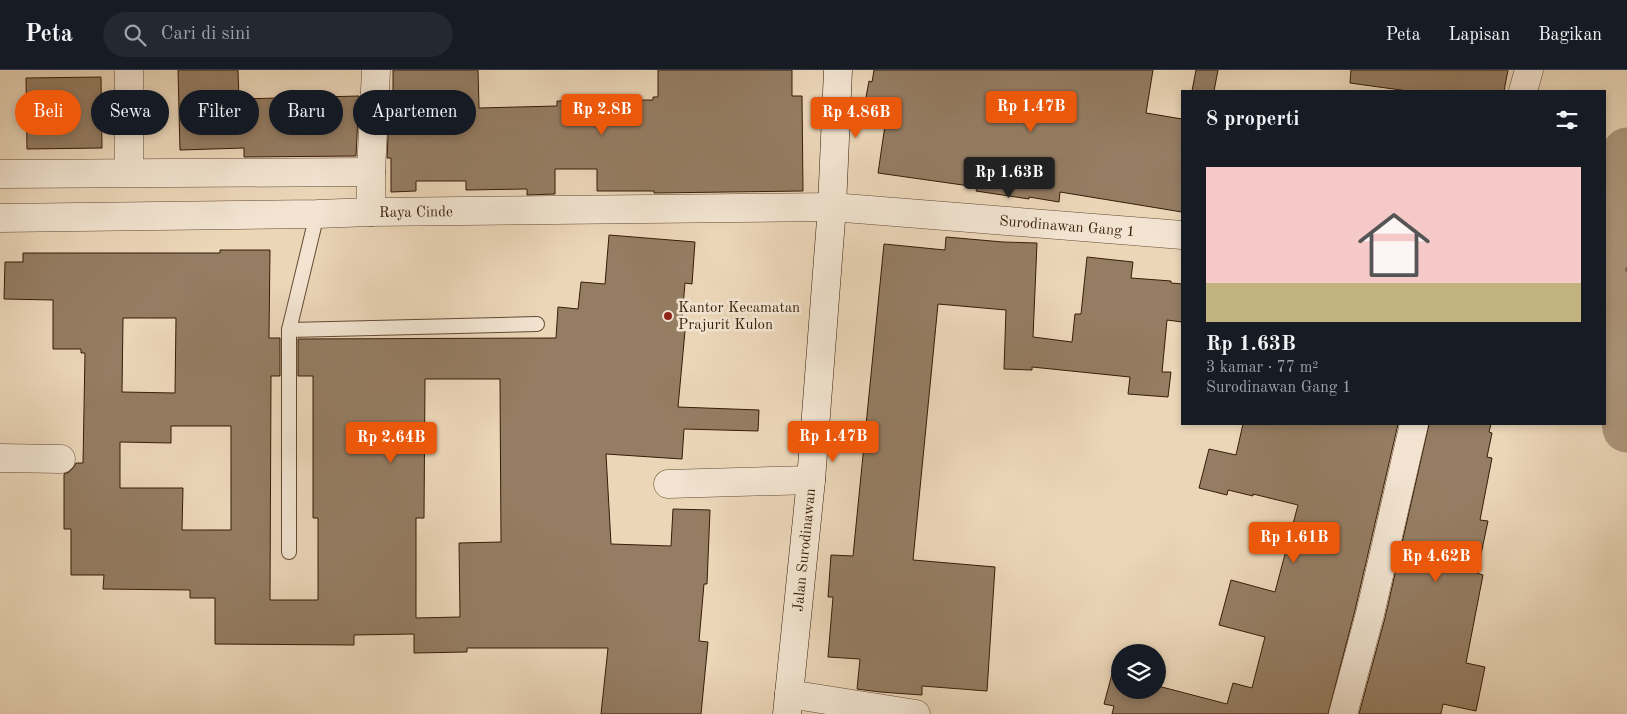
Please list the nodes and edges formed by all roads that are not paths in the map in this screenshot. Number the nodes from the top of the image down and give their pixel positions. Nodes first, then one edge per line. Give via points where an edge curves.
1 (129, 70) edge
2 (376, 70) edge
3 (838, 70) edge
4 (1529, 70) edge
5 (1523, 90) edge
6 (129, 172) junction
7 (371, 172) junction
8 (0, 174) edge
9 (832, 206) junction
10 (371, 212) junction
11 (317, 214) junction
12 (0, 218) edge
13 (1181, 235) edge
14 (537, 324) dead end
15 (289, 330) junction
16 (1414, 425) edge
17 (0, 458) edge
18 (61, 459) dead end
19 (811, 480) junction
20 (668, 484) dead end
21 (289, 552) dead end
22 (788, 704) edge
23 (916, 714) edge
24 (1343, 714) edge

1 - 6 street
2 - 7 street
3 - 9 street, Jalan Surodinawan
4 - 5 street
6 - 7 street
6 - 8 street
7 - 10 street
9 - 10 street, Raya Cinde
9 - 13 street, Surodinawan Gang 1
9 - 19 street, Jalan Surodinawan
10 - 11 street, Raya Cinde
11 - 12 street, Raya Cinde
11 - 15 lane
14 - 15 lane
15 - 21 lane
16 - 24 street
17 - 18 street
19 - 20 street
19 - 22 street, Jalan Surodinawan
22 - 23 street

